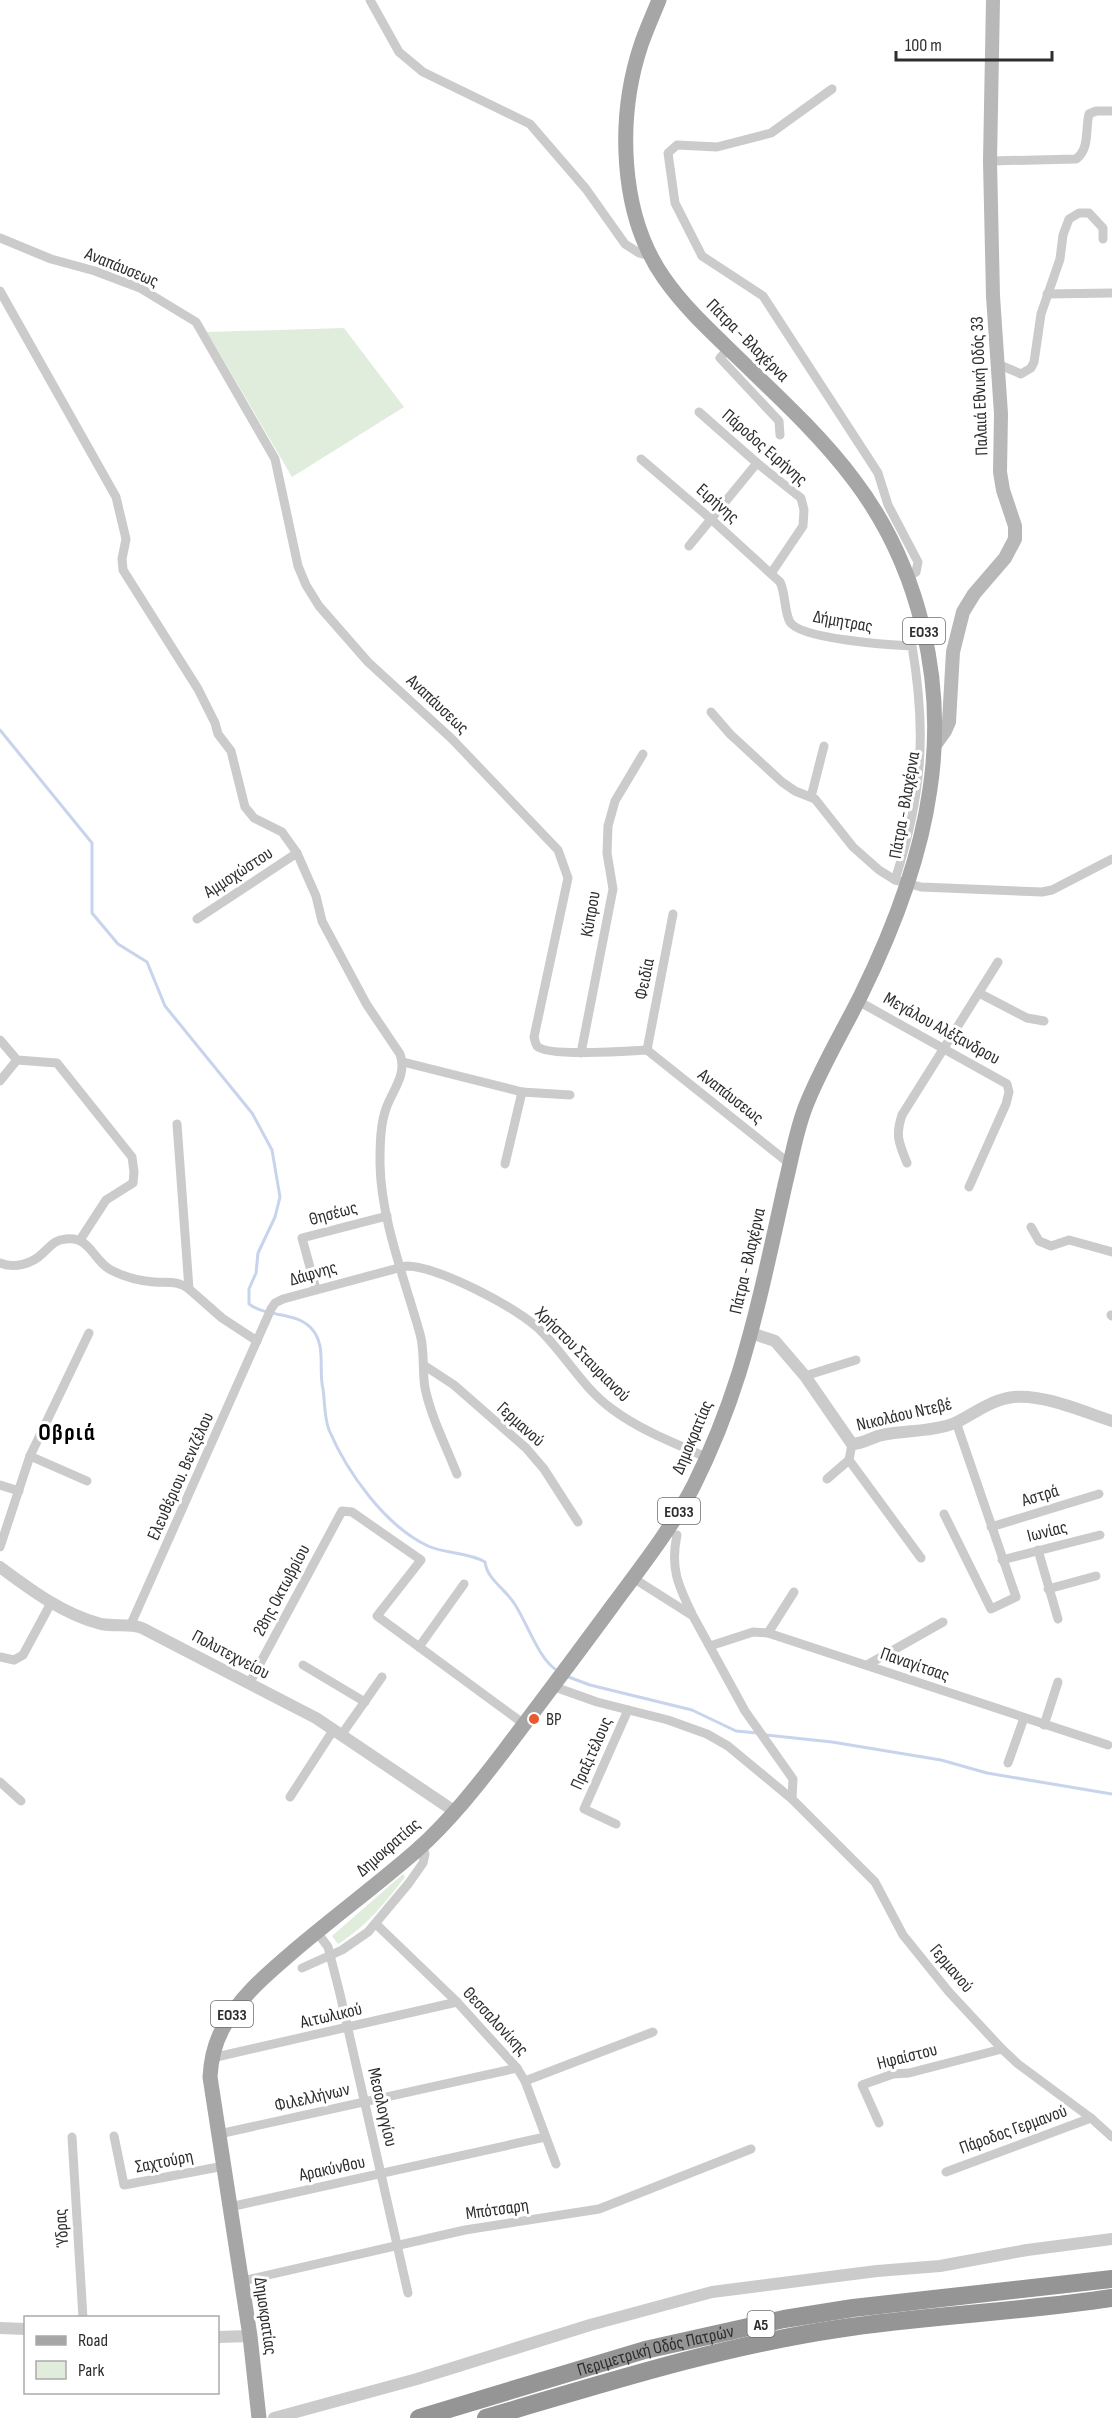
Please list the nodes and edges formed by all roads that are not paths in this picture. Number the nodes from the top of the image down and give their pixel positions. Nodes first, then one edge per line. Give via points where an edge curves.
1 (370, 0) edge
2 (659, 0) edge
3 (993, 0) edge
4 (832, 89) dead end
5 (1112, 111) edge
6 (990, 161) junction
7 (0, 238) edge
8 (1103, 239) dead end
9 (650, 256) junction
10 (0, 291) edge
11 (1112, 293) edge
12 (1047, 294) junction
13 (728, 349) junction
14 (1000, 365) junction
15 (699, 412) dead end
16 (780, 435) dead end
17 (641, 459) dead end
18 (757, 463) junction
19 (711, 519) junction
20 (689, 546) dead end
21 (772, 573) junction
22 (908, 577) junction
23 (711, 712) dead end
24 (934, 745) junction
25 (824, 746) dead end
26 (643, 754) dead end
27 (811, 797) junction
28 (297, 853) junction
29 (1112, 859) edge
30 (901, 882) junction
31 (673, 914) dead end
32 (197, 919) dead end
33 (998, 963) dead end
34 (979, 993) junction
35 (858, 1001) junction
36 (1044, 1021) dead end
37 (0, 1040) edge
38 (943, 1048) junction
39 (647, 1050) junction
40 (580, 1053) junction
41 (17, 1060) junction
42 (403, 1062) junction
43 (0, 1081) edge
44 (522, 1092) junction
45 (570, 1095) dead end
46 (177, 1124) dead end
47 (907, 1163) dead end
48 (505, 1164) dead end
49 (790, 1164) junction
50 (969, 1187) dead end
51 (387, 1216) junction
52 (1031, 1227) dead end
53 (80, 1240) junction
54 (1112, 1252) edge
55 (0, 1263) edge
56 (401, 1266) junction
57 (189, 1289) junction
58 (316, 1289) junction
59 (89, 1333) dead end
60 (751, 1334) junction
61 (257, 1341) junction
62 (856, 1360) dead end
63 (425, 1366) junction
64 (804, 1376) junction
65 (1112, 1421) edge
66 (956, 1422) junction
67 (852, 1444) junction
68 (30, 1456) junction
69 (706, 1457) junction
70 (849, 1460) junction
71 (457, 1474) dead end
72 (827, 1479) dead end
73 (87, 1481) dead end
74 (0, 1485) edge
75 (19, 1491) junction
76 (1099, 1494) dead end
77 (944, 1514) dead end
78 (578, 1522) dead end
79 (991, 1527) junction
80 (677, 1535) dead end
81 (1100, 1535) dead end
82 (0, 1547) edge
83 (1038, 1550) junction
84 (921, 1558) dead end
85 (1002, 1560) junction
86 (0, 1567) edge
87 (1096, 1576) dead end
88 (633, 1578) junction
89 (464, 1584) dead end
90 (1048, 1589) junction
91 (794, 1592) dead end
92 (51, 1603) junction
93 (693, 1616) junction
94 (1058, 1619) dead end
95 (943, 1622) dead end
96 (131, 1624) junction
97 (768, 1633) junction
98 (710, 1646) junction
99 (419, 1647) junction
100 (0, 1657) edge
101 (303, 1665) dead end
102 (867, 1665) junction
103 (382, 1677) dead end
104 (1058, 1682) dead end
105 (554, 1683) junction
106 (249, 1684) junction
107 (365, 1702) junction
108 (628, 1710) junction
109 (1024, 1718) junction
110 (524, 1724) junction
111 (1044, 1725) junction
112 (338, 1732) junction
113 (1108, 1745) dead end
114 (1008, 1763) dead end
115 (0, 1782) edge
116 (290, 1797) dead end
117 (792, 1799) junction
118 (21, 1801) dead end
119 (454, 1811) junction
120 (616, 1824) dead end
121 (422, 1845) junction
122 (376, 1924) junction
123 (317, 1932) junction
124 (330, 1956) junction
125 (302, 1968) dead end
126 (457, 2002) junction
127 (348, 2028) junction
128 (652, 2032) dead end
129 (1002, 2049) junction
130 (212, 2058) junction
131 (518, 2068) junction
132 (525, 2081) junction
133 (365, 2102) junction
134 (1091, 2118) junction
135 (879, 2123) dead end
136 (219, 2134) junction
137 (114, 2136) dead end
138 (72, 2137) dead end
139 (545, 2137) junction
140 (1112, 2137) edge
141 (751, 2149) dead end
142 (556, 2164) dead end
143 (224, 2166) junction
144 (946, 2172) dead end
145 (381, 2174) junction
146 (230, 2207) junction
147 (1112, 2239) edge
148 (398, 2246) junction
149 (1112, 2279) edge
150 (242, 2282) junction
151 (408, 2293) dead end
152 (1112, 2298) edge
153 (83, 2316) edge
154 (0, 2328) edge
155 (24, 2329) edge
156 (250, 2336) junction
157 (219, 2337) edge
158 (259, 2418) edge
159 (274, 2418) edge
160 (420, 2418) edge
161 (486, 2418) edge

1 - 9 street via 399,52 423,72 530,124 586,189 625,244
2 - 9 main road, Πάτρα - Βλαχέρνα / ΕΟ33 via 640,47 630,97 626,148 629,192
3 - 6 main road, Παλαιά Εθνική Οδός 33
4 - 22 street via 771,133 717,147 676,145 668,153 675,203 702,256 763,296 878,473 888,506 918,562 916,572
5 - 6 street via 1089,114 1085,148 1076,159
6 - 14 main road, Παλαιά Εθνική Οδός 33 via 993,296
7 - 40 street, Αναπάυσεως via 140,288 196,322 275,459 297,566 320,606 368,662 452,739 558,850 568,878 534,1037 537,1046 544,1050
8 - 12 street via 1103,228 1089,213 1069,219
9 - 13 main road, Πάτρα - Βλαχέρνα / ΕΟ33 via 683,303
10 - 28 street via 116,497 126,539 123,570 198,689 218,734 231,751 245,807 254,818 282,832
11 - 12 street
12 - 14 street via 1031,368 1021,374
13 - 16 street via 720,358 775,416
13 - 22 main road, Πάτρα - Βλαχέρνα / ΕΟ33 via 852,477 881,522
14 - 24 main road, Παλαιά Εθνική Οδός 33 via 1000,472 1015,539 963,612 953,652 949,722
15 - 18 street, Πάροδος Ειρήνης
17 - 19 street, Ειρήνης
18 - 19 street
18 - 21 street, Πάροδος Ειρήνης via 801,498 804,510 803,526
19 - 20 street
19 - 21 street, Ειρήνης
21 - 30 street, Δήμητρας via 785,591 789,621 794,627 831,637 912,646 919,693 920,772
22 - 24 main road, Πάτρα - Βλαχέρνα / ΕΟ33 via 928,653
23 - 27 street via 782,782
24 - 30 main road, Πάτρα - Βλαχέρνα / ΕΟ33 via 924,824
25 - 27 street
26 - 40 street, Κύπρου via 615,801 608,826 607,853 613,889
27 - 30 street via 854,847 879,870
28 - 32 street, Αμμοχώστου
28 - 42 street via 322,921
29 - 30 street via 1042,892 950,889
30 - 35 main road, Πάτρα - Βλαχέρνα / ΕΟ33
31 - 39 street, Φειδία
33 - 34 street
34 - 36 street via 1027,1018
34 - 38 street
35 - 38 street, Μεγάλου Αλέξανδρου
35 - 49 main road, Πάτρα - Βλαχέρνα / ΕΟ33 via 805,1108
37 - 41 street
38 - 47 street via 897,1129
38 - 50 street, Μεγάλου Αλέξανδρου via 1003,1080 1008,1089 1006,1104
39 - 40 street, Αναπάυσεως
39 - 49 street, Αναπάυσεως
41 - 43 street
41 - 53 street via 57,1063 132,1157 132,1183 106,1200
42 - 44 street
42 - 51 street via 381,1132 381,1176
44 - 45 street
44 - 48 street
46 - 57 street
49 - 60 main road, Πάτρα - Βλαχέρνα / ΕΟ33
51 - 56 street
51 - 58 street, Θησέως via 302,1238
52 - 54 street via 1039,1241 1051,1246 1069,1240
53 - 55 street via 56,1241 41,1255 16,1266
53 - 57 street via 114,1272 154,1282 180,1282
56 - 58 street, Δάφνης
56 - 63 street
56 - 69 street, Χρήστου Σταυριανού via 416,1267 458,1282 523,1317 540,1329 611,1409
57 - 61 street
58 - 61 street, Δάφνης via 275,1304
59 - 68 street
60 - 64 street, Νικολάου Ντεβέ via 775,1341
60 - 69 main road, Δημοκρατίας / ΕΟ33
61 - 96 street, Ελευθέριου. Βενιζέλου
62 - 64 street
63 - 71 street via 426,1393
63 - 78 street, Γερμανού via 454,1385 526,1448
64 - 67 street, Νικολάου Ντεβέ
65 - 66 street, Νικολάου Ντεβέ via 1055,1403 1019,1397 998,1401
66 - 67 street, Νικολάου Ντεβέ via 883,1434
66 - 79 street
67 - 70 street
68 - 73 street
68 - 75 street
69 - 88 main road, Δημοκρατίας / ΕΟ33 via 685,1501
70 - 72 street
70 - 84 street
74 - 75 street
75 - 82 street
76 - 79 street, Αστρά
77 - 85 street via 991,1609 1016,1597
79 - 85 street
80 - 93 street via 673,1553 678,1584
81 - 83 street, Ιωνίας
83 - 85 street, Ιωνίας
83 - 90 street
86 - 92 street, Πολυτεχνείου
87 - 90 street
88 - 93 street
88 - 105 main road, Δημοκρατίας / ΕΟ33
89 - 99 street
90 - 94 street
91 - 97 street
92 - 96 street, Πολυτεχνείου via 99,1623
92 - 100 street via 23,1655 16,1660
93 - 98 street
95 - 102 street
96 - 106 street, Πολυτεχνείου
97 - 98 street, Παναγίτσας via 753,1632
97 - 102 street, Παναγίτσας
98 - 117 street via 756,1729 793,1779
99 - 106 street, 28ης Οκτωβρίου via 377,1616 421,1560 352,1512 342,1511
99 - 110 street
101 - 107 street
102 - 109 street, Παναγίτσας
103 - 107 street
104 - 111 street
105 - 108 street, Γερμανού
105 - 110 main road, Δημοκρατίας / ΕΟ33
106 - 112 street, Πολυτεχνείου
107 - 112 street
108 - 117 street, Γερμανού via 713,1737
108 - 120 street, Πραξιτέλους via 584,1809
109 - 111 street, Παναγίτσας
109 - 114 street
110 - 119 main road, Δημοκρατίας / ΕΟ33
111 - 113 street, Παναγίτσας
112 - 116 street
112 - 119 street, Πολυτεχνείου
115 - 118 street
117 - 129 street, Γερμανού via 875,1882 903,1935
119 - 121 main road, Δημοκρατίας / ΕΟ33
121 - 122 street via 423,1863
121 - 123 main road, Δημοκρατίας / ΕΟ33
122 - 124 street
122 - 126 street, Θεσσαλονίκης
123 - 124 street, Μεσολογγίου
123 - 130 main road, Δημοκρατίας / ΕΟ33 via 242,2001 220,2033
124 - 125 street
124 - 127 street, Μεσολογγίου
126 - 127 street, Αιτωλικού
126 - 131 street, Θεσσαλονίκης
127 - 130 street, Αιτωλικού
127 - 133 street, Μεσολογγίου
128 - 132 street
129 - 134 street, Γερμανού
129 - 135 street, Ηφαίστου via 862,2085
130 - 136 main road, Δημοκρατίας / ΕΟ33 via 210,2077
131 - 132 street, Θεσσαλονίκης
131 - 133 street, Φιλελλήνων
132 - 139 street, Θεσσαλονίκης
133 - 136 street, Φιλελλήνων
133 - 145 street, Μεσολογγίου
134 - 140 street, Γερμανού
134 - 144 street, Πάροδος Γερμανού
136 - 143 main road, Δημοκρατίας / ΕΟ33
137 - 143 street, Σαχτούρη via 124,2185
138 - 153 street, Ύδρας
139 - 142 street, Θεσσαλονίκης
139 - 145 street, Αρακύνθου
141 - 148 street, Μπότσαρη via 599,2210 465,2230
143 - 146 main road, Δημοκρατίας / ΕΟ33
145 - 146 street, Αρακύνθου
145 - 148 street, Μεσολογγίου
146 - 150 main road, Δημοκρατίας / ΕΟ33
147 - 159 street via 940,2266 712,2292
148 - 150 street, Μπότσαρη
148 - 151 street, Μεσολογγίου
149 - 160 highway, Περιμετρική Οδός Πατρών / Α5 via 854,2308 773,2322 645,2350
150 - 156 main road, Δημοκρατίας / ΕΟ33
152 - 161 highway, Περιμετρική Οδός Πατρών / Α5 via 838,2329 775,2340 648,2369
154 - 155 street
156 - 157 street
156 - 158 main road, Δημοκρατίας / ΕΟ33

